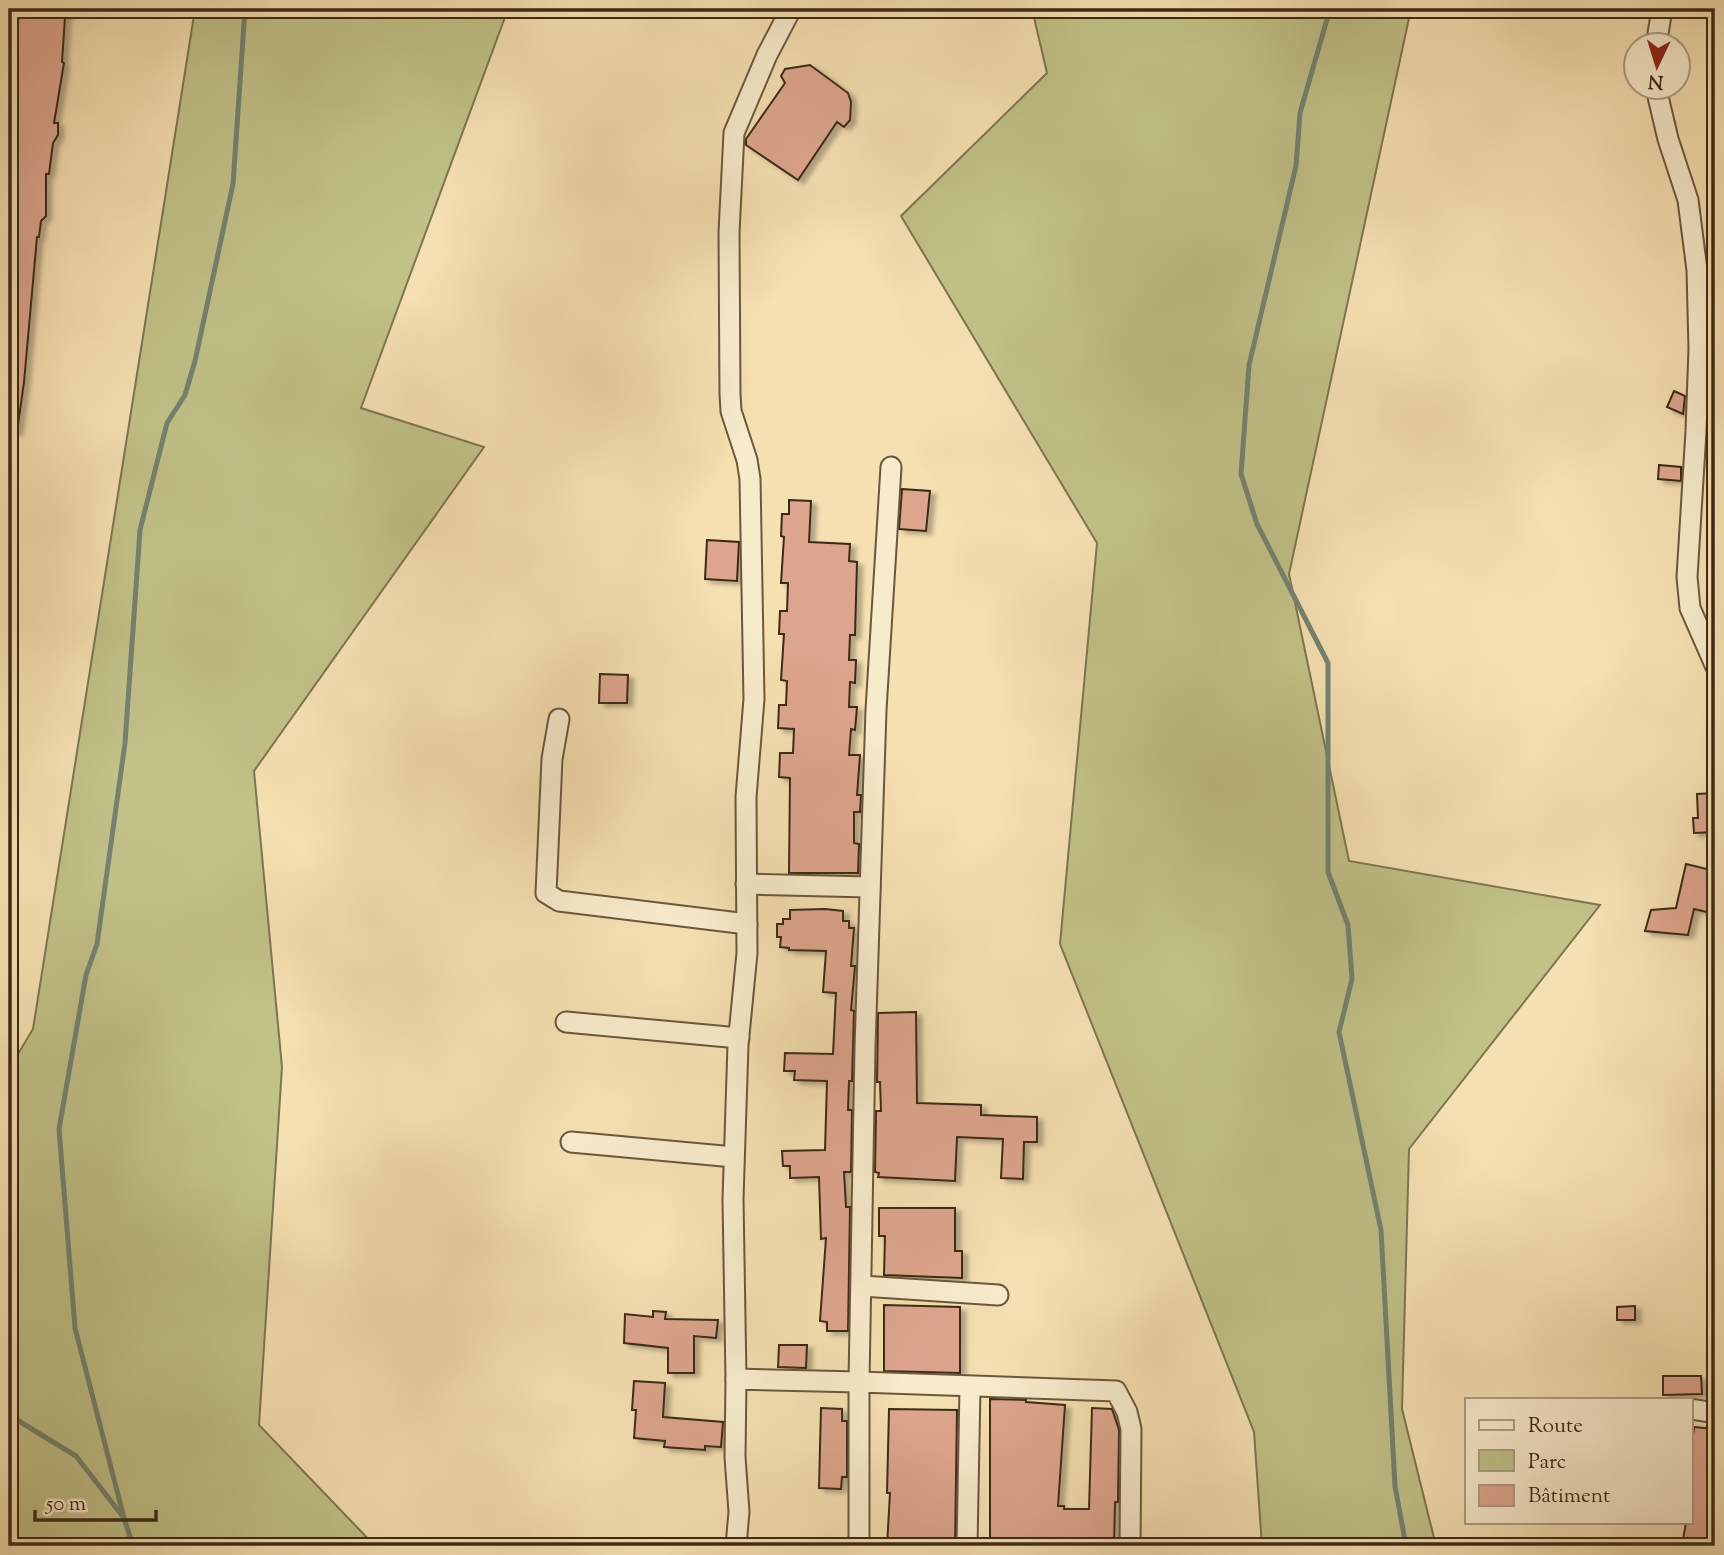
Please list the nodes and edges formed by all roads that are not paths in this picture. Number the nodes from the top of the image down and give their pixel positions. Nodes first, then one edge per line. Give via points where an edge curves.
1 (791, 9) edge
2 (1662, 9) edge
3 (1658, 32) edge
4 (1659, 102) edge
5 (891, 467) dead end
6 (1715, 665) edge
7 (559, 719) dead end
8 (746, 884) junction
9 (870, 887) junction
10 (747, 924) junction
11 (566, 1022) dead end
12 (739, 1038) junction
13 (571, 1142) dead end
14 (734, 1157) junction
15 (862, 1286) junction
16 (998, 1295) dead end
17 (736, 1379) junction
18 (859, 1382) junction
19 (970, 1387) junction
20 (1692, 1409) edge
21 (1715, 1413) edge
22 (736, 1546) edge
23 (859, 1546) edge
24 (967, 1546) edge
25 (1130, 1546) edge

1 - 8 street via 734,133 729,232 731,411 750,479 754,699 746,797
2 - 3 street
4 - 6 street via 1688,200 1697,270 1697,404 1687,577 1690,608
5 - 9 street
7 - 10 street via 552,759 547,893 559,901
8 - 9 street
8 - 10 street
9 - 15 street
10 - 12 street
11 - 12 street
12 - 14 street
13 - 14 street
14 - 17 street
15 - 16 street
15 - 18 street
17 - 18 street
17 - 22 street
18 - 19 street
18 - 23 street
19 - 24 street
19 - 25 street via 1116,1391 1131,1429
20 - 21 street

